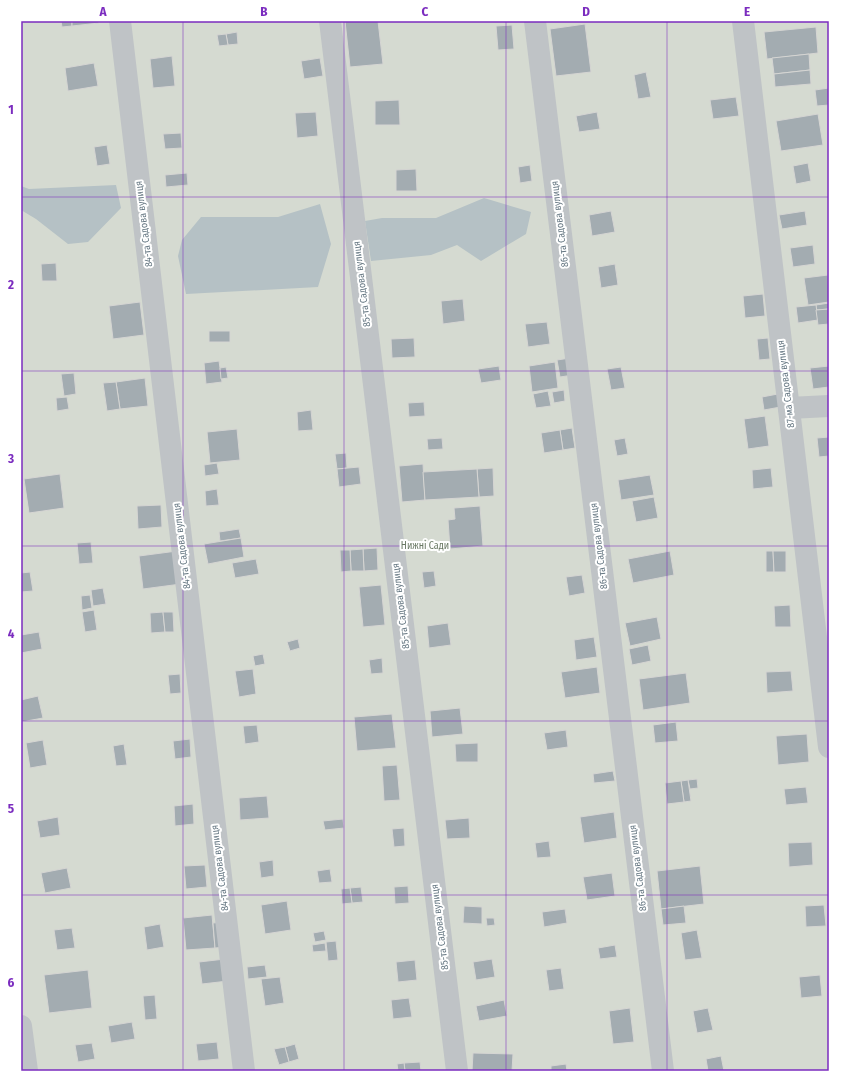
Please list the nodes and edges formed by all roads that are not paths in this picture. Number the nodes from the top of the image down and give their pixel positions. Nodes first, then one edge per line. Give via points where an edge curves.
1 (120, 21) edge
2 (330, 21) edge
3 (535, 21) edge
4 (743, 21) edge
5 (829, 406) edge
6 (789, 408) junction
7 (829, 747) edge
8 (21, 1026) edge
9 (27, 1071) edge
10 (244, 1071) edge
11 (457, 1071) edge
12 (663, 1071) edge

1 - 10 street, 84-та Садова вулиця
2 - 11 street, 85-та Садова вулиця
3 - 12 street, 86-та Садова вулиця
4 - 6 street, 87-ма Садова вулиця
5 - 6 street
6 - 7 street, 87-ма Садова вулиця
8 - 9 street

